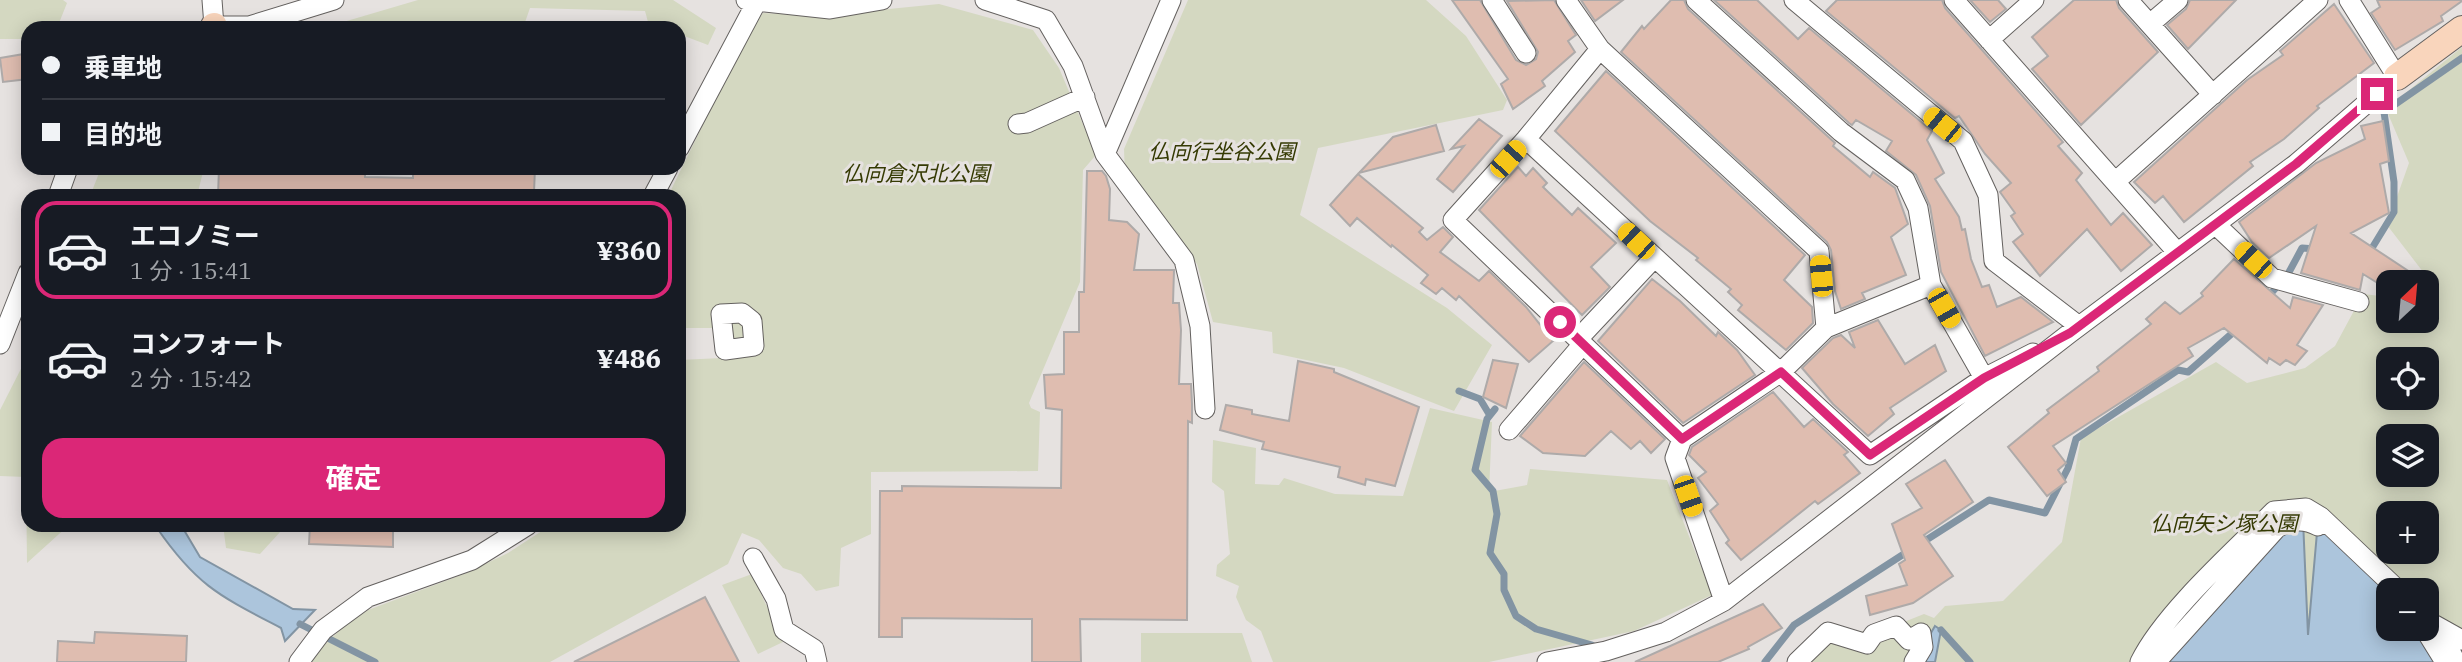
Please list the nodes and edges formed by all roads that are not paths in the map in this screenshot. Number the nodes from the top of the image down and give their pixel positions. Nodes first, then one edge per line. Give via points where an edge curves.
1 (212, 0) edge
2 (334, 0) edge
3 (882, 0) edge
4 (985, 0) edge
5 (1171, 0) edge
6 (1492, 0) edge
7 (1566, 0) edge
8 (1696, 0) edge
9 (1794, 0) edge
10 (1954, 0) edge
11 (2034, 0) edge
12 (2127, 0) edge
13 (2178, 0) edge
14 (2318, 0) edge
15 (2349, 0) edge
16 (751, 2) edge
17 (214, 21) edge
18 (265, 21) edge
19 (2150, 24) junction
20 (2462, 29) edge
21 (1989, 40) junction
22 (1600, 49) junction
23 (1526, 53) dead end
24 (2397, 77) junction
25 (2213, 95) junction
26 (1085, 97) junction
27 (1018, 124) dead end
28 (686, 134) edge
29 (1526, 139) junction
30 (1105, 154) junction
31 (2115, 182) junction
32 (2216, 225) junction
33 (2177, 252) junction
34 (1654, 258) junction
35 (1931, 285) junction
36 (21, 291) edge
37 (2359, 302) dead end
38 (1826, 328) junction
39 (2075, 329) junction
40 (1580, 342) junction
41 (0, 344) edge
42 (1781, 372) junction
43 (1984, 378) junction
44 (1205, 409) dead end
45 (1509, 430) dead end
46 (1682, 439) junction
47 (517, 532) edge
48 (753, 558) dead end
49 (2385, 578) edge
50 (2376, 583) edge
51 (1724, 601) junction
52 (2439, 633) edge
53 (2439, 636) edge
54 (2439, 641) edge
55 (2462, 649) edge
56 (299, 662) edge
57 (817, 662) edge
58 (1547, 662) edge
59 (1797, 662) edge
60 (1914, 662) edge
61 (2140, 662) edge
62 (2156, 662) edge
63 (2445, 662) edge
64 (2456, 662) edge

1 - 17 street
2 - 18 street
3 - 16 street via 830,9
4 - 26 street via 1046,20
5 - 30 street
6 - 23 street
7 - 22 street
8 - 35 street via 1841,132 1905,180 1918,208
9 - 39 street via 1962,141 1988,195 1994,261
10 - 21 street
11 - 21 street
12 - 19 street
13 - 19 street
14 - 25 street
15 - 24 street
16 - 28 street
19 - 25 street
20 - 24 street
21 - 31 street
22 - 29 street
22 - 38 street via 1819,251
24 - 32 street
25 - 31 street
26 - 27 street
26 - 30 street
29 - 34 street
29 - 40 street via 1453,220
30 - 44 street via 1184,260 1200,326
31 - 33 street
32 - 33 street
32 - 37 street via 2280,281
33 - 39 street
34 - 40 street
34 - 42 street
35 - 38 street
35 - 43 street
36 - 41 street
38 - 42 street
39 - 43 street
39 - 51 street
40 - 45 street
40 - 46 street
42 - 43 street via 1870,455
42 - 46 street
46 - 51 street via 1675,458
47 - 56 street via 472,561 368,597 318,636
48 - 57 street via 776,599 785,629 814,649
49 - 61 street via 2321,517 2306,508 2274,511 2164,626
50 - 62 street via 2316,524 2291,521 2277,528
51 - 58 street via 1666,632 1606,651
52 - 55 street
53 - 64 street
54 - 63 street
59 - 60 street via 1828,632 1867,644 1874,634 1896,626 1909,640 1921,633 1923,646

